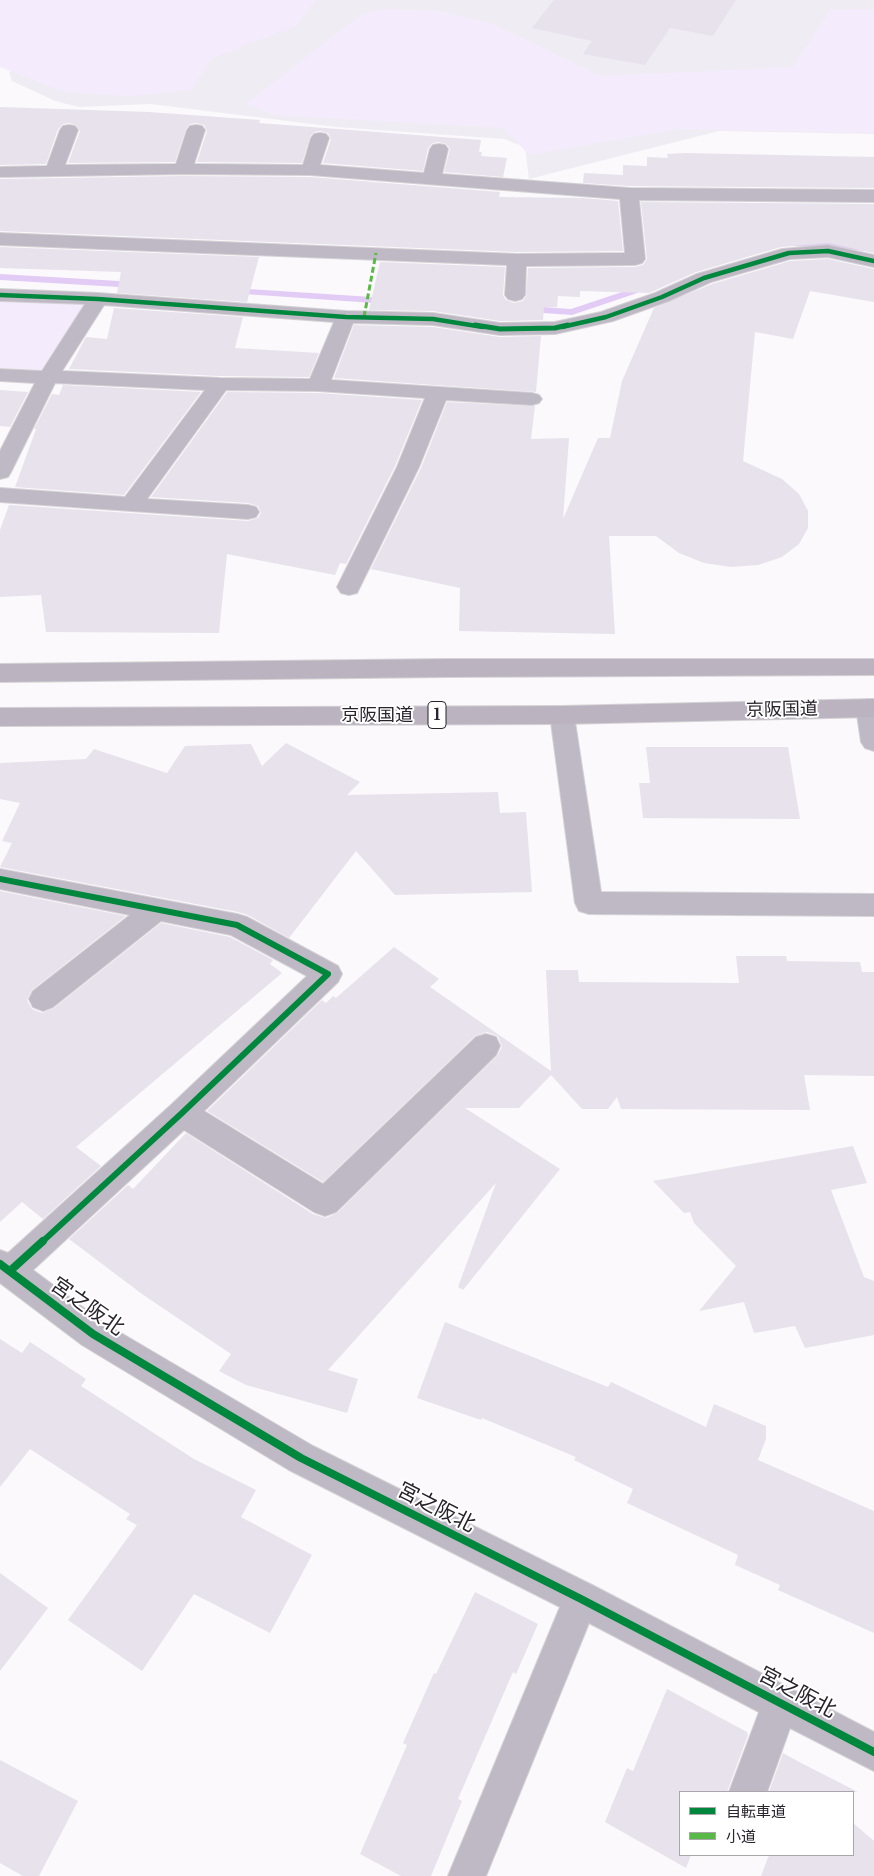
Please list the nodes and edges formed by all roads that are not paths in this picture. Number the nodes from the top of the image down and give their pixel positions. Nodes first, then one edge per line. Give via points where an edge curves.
1 (69, 130) dead end
2 (196, 130) dead end
3 (320, 138) dead end
4 (439, 149) dead end
5 (183, 169) junction
6 (310, 170) junction
7 (0, 172) edge
8 (54, 172) junction
9 (432, 180) junction
10 (629, 194) junction
11 (874, 196) edge
12 (0, 239) edge
13 (518, 260) junction
14 (874, 261) edge
15 (0, 295) edge
16 (515, 295) dead end
17 (98, 299) junction
18 (346, 317) junction
19 (0, 375) edge
20 (48, 376) junction
21 (220, 384) junction
22 (318, 386) junction
23 (438, 393) junction
24 (532, 399) dead end
25 (0, 472) edge
26 (0, 495) edge
27 (131, 505) junction
28 (248, 512) dead end
29 (349, 587) dead end
30 (874, 667) edge
31 (0, 673) edge
32 (871, 708) edge
33 (562, 715) junction
34 (0, 717) edge
35 (874, 742) edge
36 (0, 879) edge
37 (874, 905) edge
38 (156, 910) junction
39 (43, 999) dead end
40 (486, 1046) dead end
41 (182, 1114) junction
42 (5, 1268) edge
43 (581, 1599) junction
44 (781, 1702) junction
45 (874, 1752) edge
46 (748, 1791) edge
47 (467, 1876) edge

1 - 8 street
2 - 5 street
3 - 6 street
4 - 9 street
5 - 6 street
5 - 8 street
6 - 9 street
7 - 8 street
9 - 10 street
10 - 11 street
10 - 13 street via 635,259
12 - 13 street
13 - 16 street
14 - 18 street via 828,252 790,253 704,278 606,317 555,328 500,329 433,319
15 - 17 street
17 - 18 street
17 - 20 street
18 - 22 street
19 - 20 street
20 - 21 street
20 - 25 street
21 - 22 street
21 - 27 street
22 - 23 street
23 - 24 street
23 - 29 street via 408,467
26 - 27 street
27 - 28 street
30 - 31 highway
32 - 33 highway, 京阪国道 / 1
32 - 35 street
33 - 34 highway, 京阪国道 / 1
33 - 37 street via 589,904
36 - 38 street
38 - 39 street
38 - 41 street via 237,925 328,974
40 - 41 street via 325,1202
41 - 42 street
42 - 43 street, 宮之阪北 via 93,1334 301,1458
43 - 44 street, 宮之阪北
43 - 47 street
44 - 45 street, 宮之阪北
44 - 46 street

